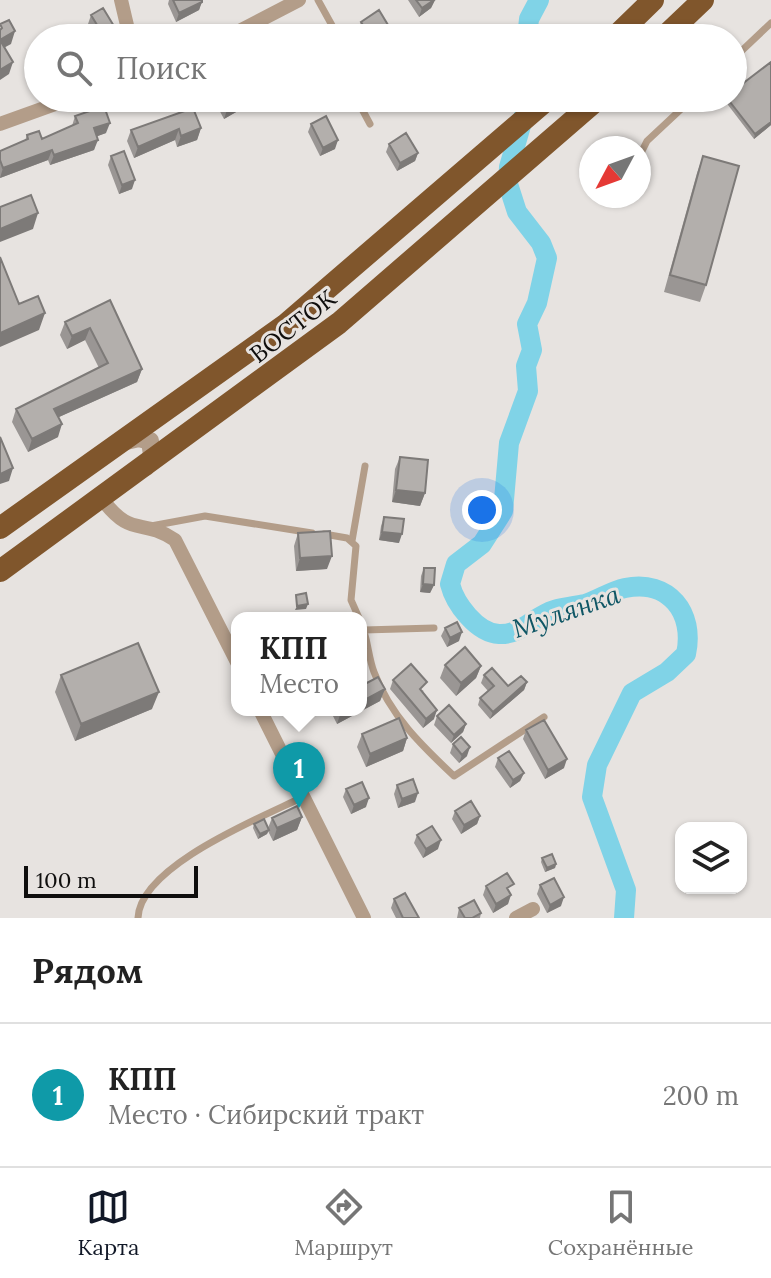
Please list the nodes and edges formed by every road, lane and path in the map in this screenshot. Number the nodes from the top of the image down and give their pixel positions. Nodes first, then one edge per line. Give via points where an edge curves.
1 (121, 0) edge
2 (299, 0) edge
3 (318, 0) edge
4 (653, 0) edge
5 (703, 0) edge
6 (771, 23) edge
7 (127, 24) edge
8 (253, 24) edge
9 (331, 24) edge
10 (628, 24) edge
11 (678, 24) edge
12 (747, 46) edge
13 (33, 112) edge
14 (364, 112) edge
15 (533, 112) edge
16 (583, 112) edge
17 (678, 112) edge
18 (0, 124) edge
19 (370, 124) dead end
20 (651, 137) edge
21 (122, 443) junction
22 (365, 466) dead end
23 (146, 467) junction
24 (102, 499) junction
25 (148, 527) junction
26 (0, 528) edge
27 (352, 541) junction
28 (0, 571) edge
29 (356, 612) edge
30 (367, 624) edge
31 (434, 628) dead end
32 (367, 646) edge
33 (231, 650) edge
34 (263, 716) edge
35 (544, 717) edge
36 (303, 797) junction
37 (533, 909) dead end
38 (138, 918) edge
39 (364, 918) edge
40 (516, 918) edge

1 - 7 street
2 - 8 street
3 - 9 lane
4 - 10 highway
5 - 11 highway
6 - 12 lane
13 - 18 street
14 - 19 lane
15 - 21 highway, ВОСТОК via 285,325
16 - 23 highway, ВОСТОК via 339,323
17 - 20 lane
21 - 23 street via 150,441 152,455
21 - 26 highway, ВОСТОК
22 - 27 lane
23 - 24 highway, ВОСТОК
24 - 25 street via 118,520
24 - 28 highway, ВОСТОК
25 - 27 lane via 205,516
25 - 33 street via 163,532 181,550
27 - 29 lane via 357,553 351,600
30 - 31 lane
32 - 35 lane via 391,708 454,776
34 - 36 street
36 - 38 lane via 162,873 144,894
36 - 39 street
37 - 40 street

